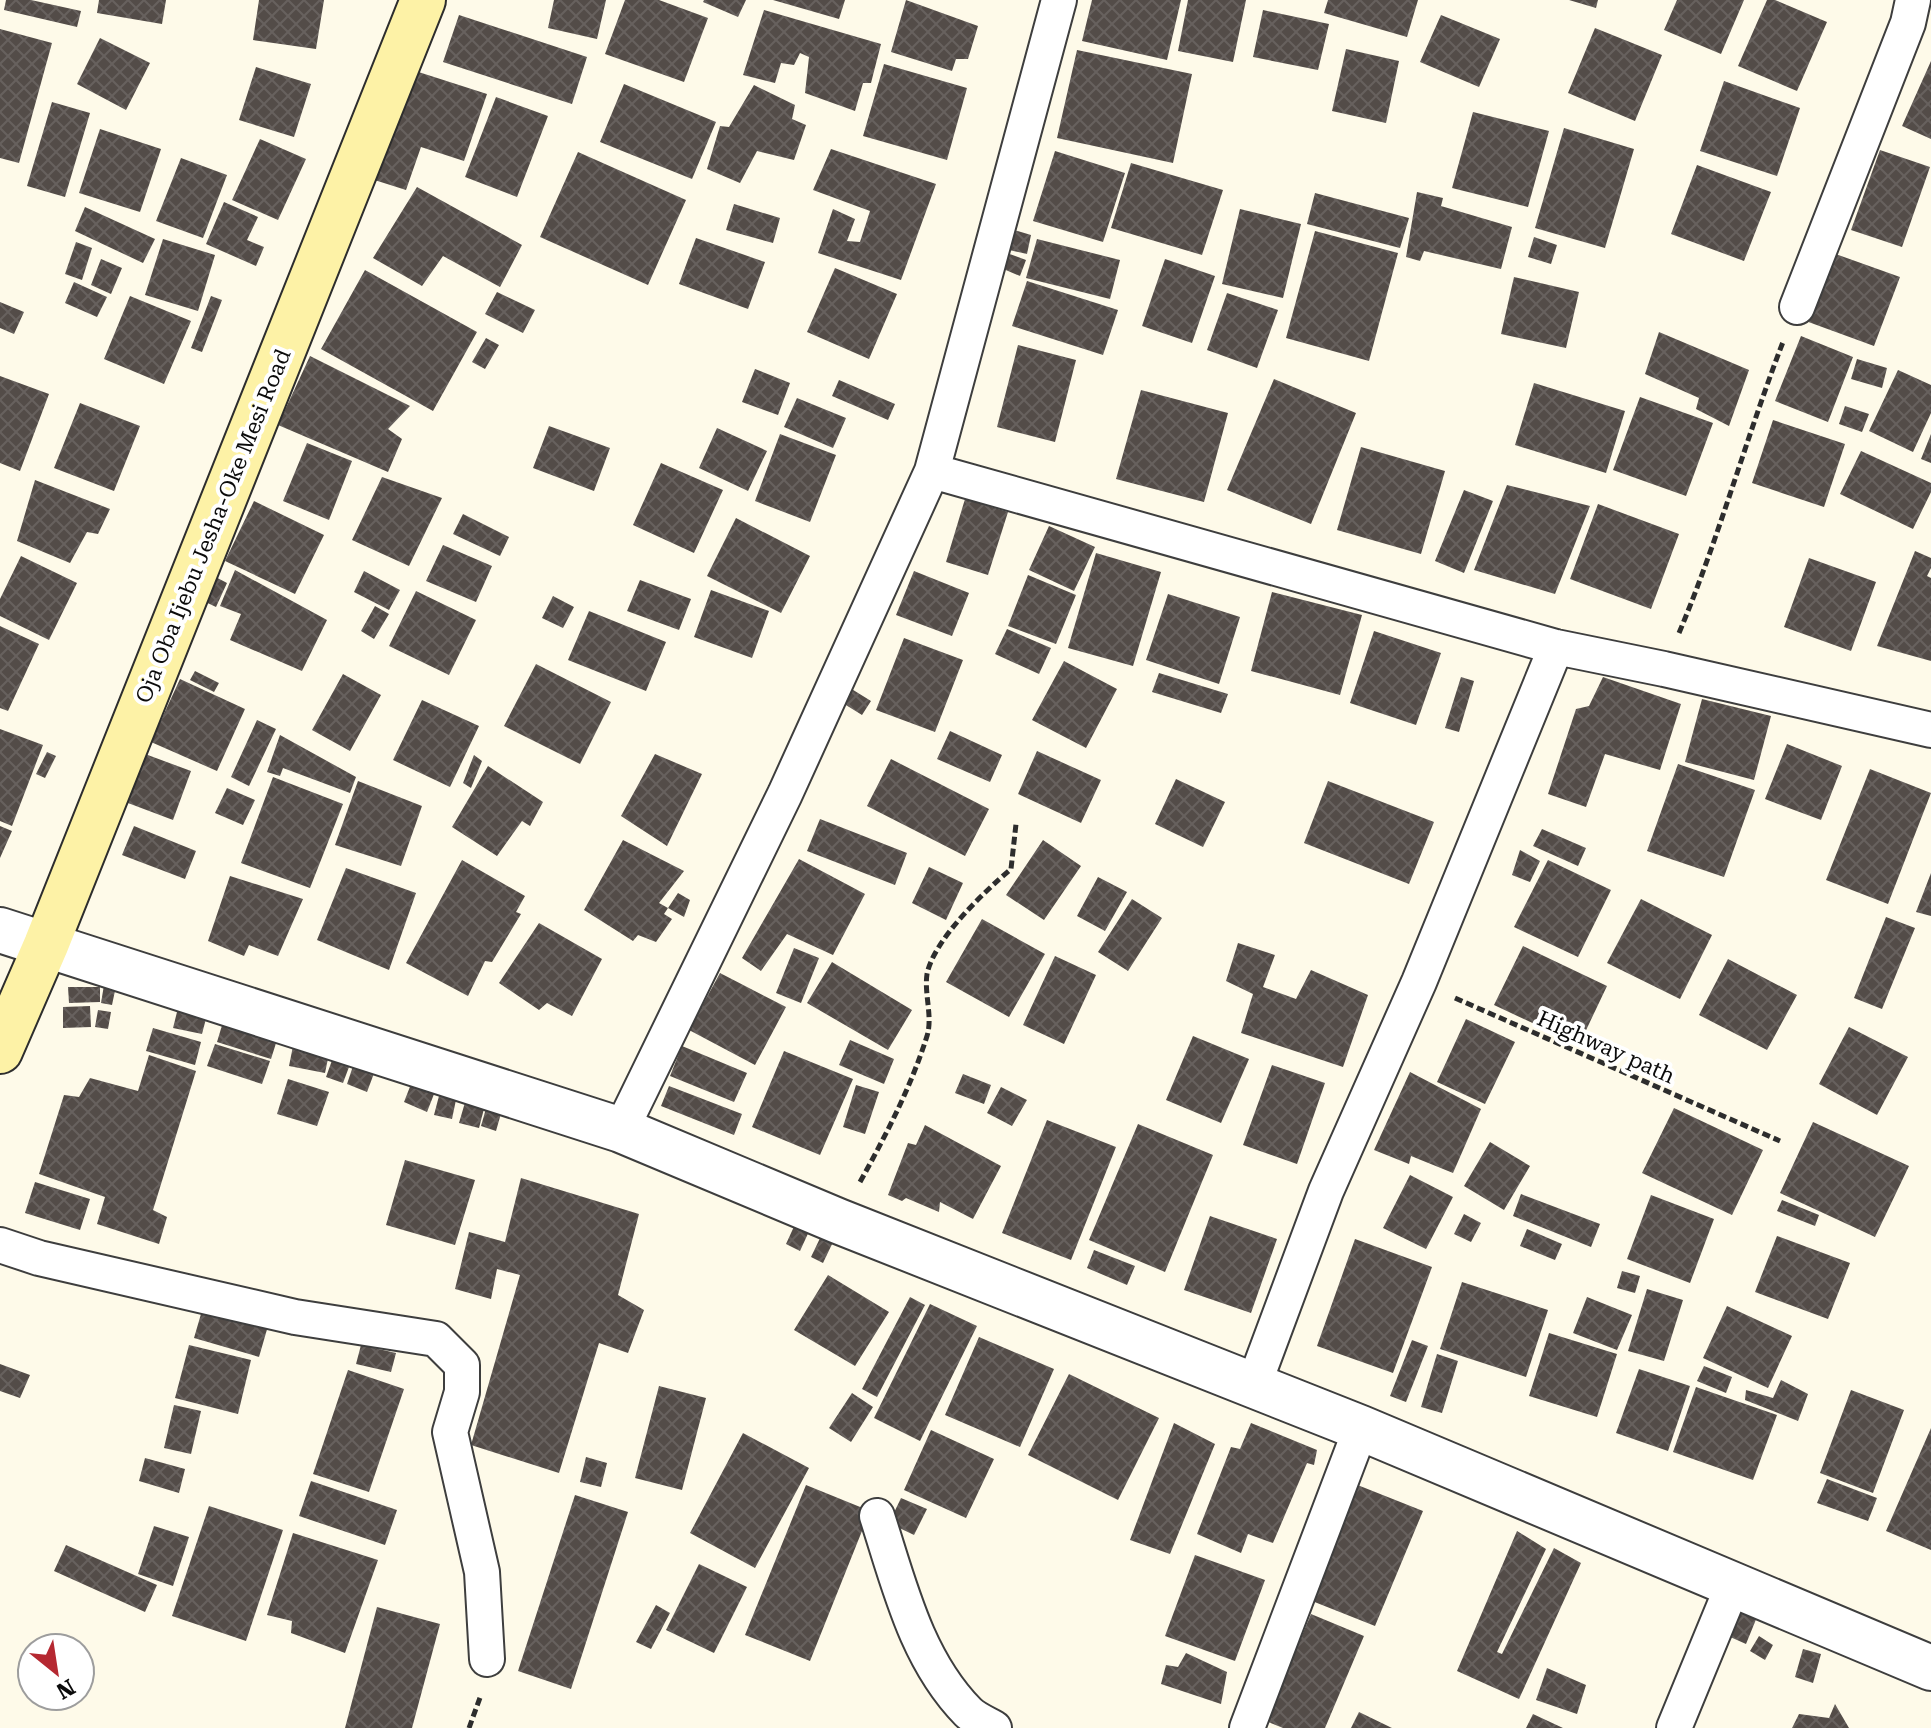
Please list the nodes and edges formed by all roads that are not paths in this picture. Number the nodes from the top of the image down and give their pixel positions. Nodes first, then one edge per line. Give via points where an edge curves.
1 (423, 0) edge
2 (1059, 0) edge
3 (1913, 0) edge
4 (1797, 307) road end
5 (932, 471) junction
6 (1556, 647) junction
7 (1931, 730) edge
8 (0, 930) edge
9 (46, 945) junction
10 (0, 1051) edge
11 (621, 1130) junction
12 (0, 1245) edge
13 (1253, 1387) junction
14 (1361, 1428) junction
15 (877, 1516) dead end
16 (1733, 1585) junction
17 (487, 1659) dead end
18 (1931, 1668) edge
19 (994, 1728) edge
20 (1247, 1728) edge
21 (1674, 1728) edge

1 - 9 main road, Oja Oba Ijebu Jesha-Oke Mesi Road
2 - 5 street
3 - 4 street
5 - 6 street
5 - 11 street via 785,794
6 - 7 street
6 - 13 street via 1419,982 1326,1191
8 - 9 street
9 - 10 main road, Oja Oba Ijebu Jesha-Oke Mesi Road
9 - 11 street
11 - 13 street
12 - 17 street via 295,1317 436,1339 462,1365 462,1392 450,1432 482,1572
13 - 14 street
14 - 16 street
14 - 20 street
15 - 19 street via 915,1631 937,1674 969,1714
16 - 18 street
16 - 21 street

